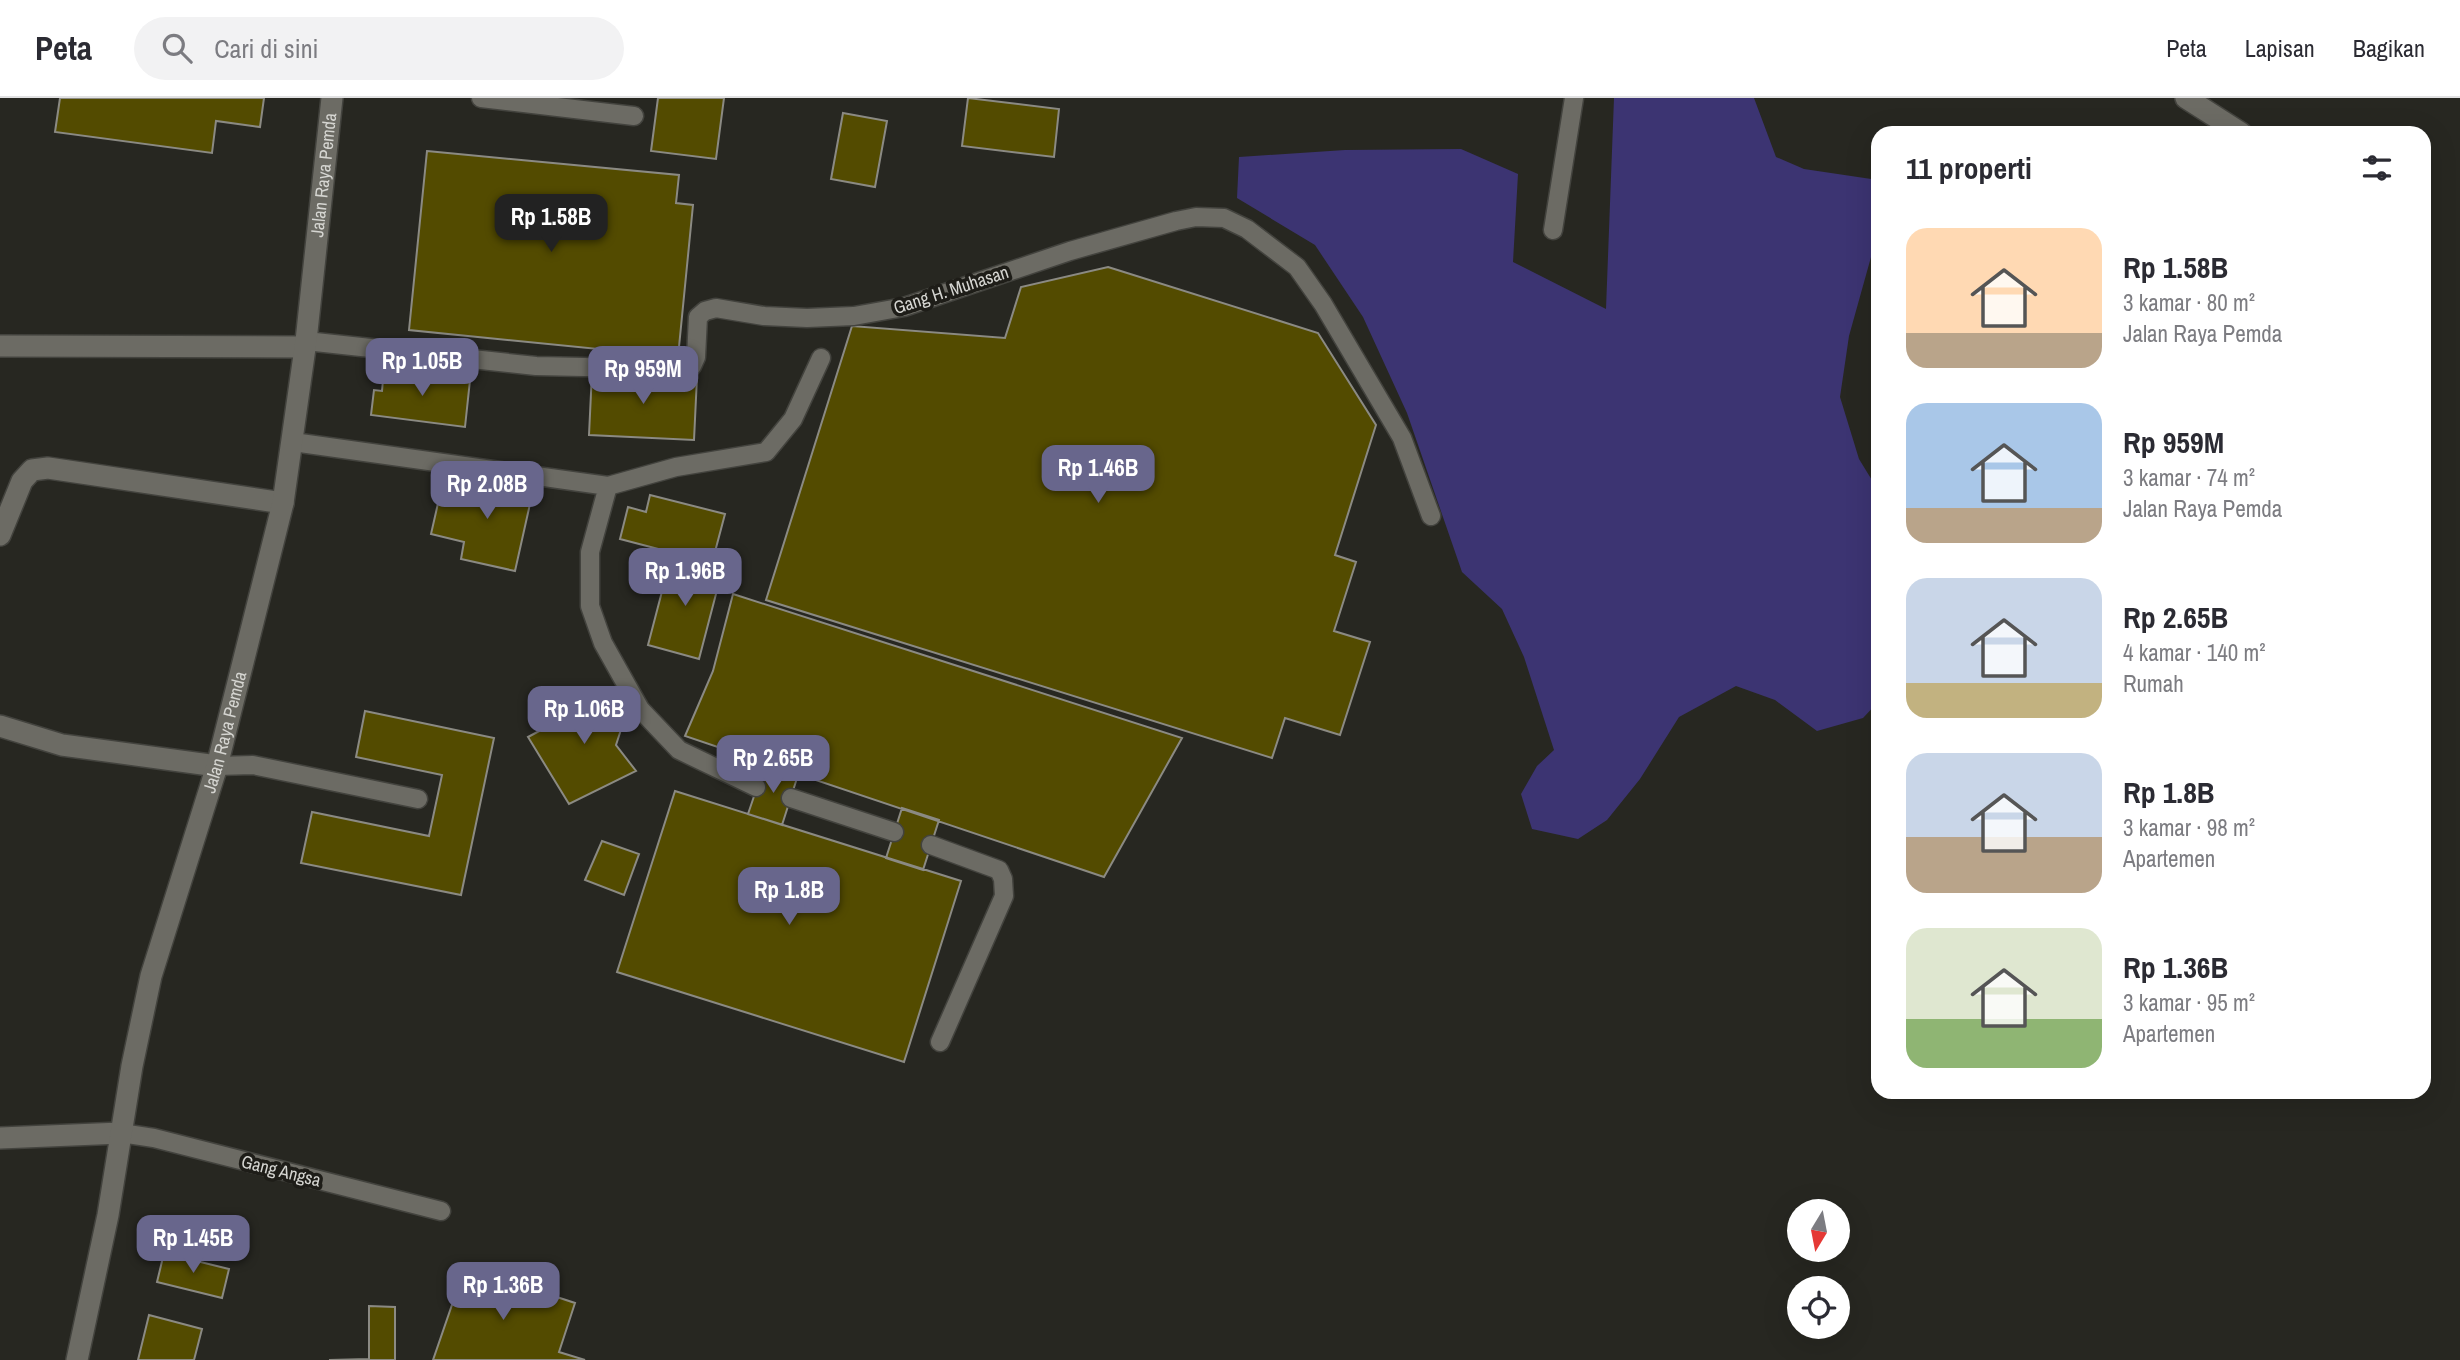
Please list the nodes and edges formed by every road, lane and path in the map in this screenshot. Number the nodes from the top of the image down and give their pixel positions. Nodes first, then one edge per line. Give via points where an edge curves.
1 (332, 98) edge
2 (481, 98) edge
3 (1574, 98) edge
4 (2186, 98) edge
5 (634, 116) dead end
6 (2230, 126) edge
7 (1553, 230) dead end
8 (306, 344) junction
9 (0, 346) edge
10 (821, 358) dead end
11 (293, 442) junction
12 (608, 486) junction
13 (283, 503) junction
14 (1431, 516) dead end
15 (0, 535) edge
16 (0, 726) edge
17 (217, 766) junction
18 (757, 787) dead end
19 (791, 798) dead end
20 (418, 799) dead end
21 (894, 832) dead end
22 (931, 845) dead end
23 (940, 1042) dead end
24 (121, 1133) junction
25 (0, 1138) edge
26 (441, 1212) dead end
27 (77, 1360) edge

1 - 8 main road, Jalan Raya Pemda
2 - 5 lane
3 - 7 lane
4 - 6 main road
8 - 9 main road
8 - 11 main road, Jalan Raya Pemda
8 - 14 lane, Gang H. Muhasan via 536,366 679,369 692,366 698,317 705,311 807,318 866,314 904,307 1176,220 1224,218 1247,229 1297,267 1402,438
10 - 12 lane via 793,419 766,452 677,467
11 - 12 lane
11 - 13 main road, Jalan Raya Pemda
12 - 18 lane via 590,552 590,606 603,643 640,709 679,750
13 - 15 main road via 48,468 32,470 22,481
13 - 17 main road, Jalan Raya Pemda
16 - 17 main road via 62,745
17 - 20 lane via 253,765
17 - 24 main road, Jalan Raya Pemda via 151,976
19 - 21 lane
22 - 23 lane via 999,870 1004,896
24 - 25 main road
24 - 26 lane, Gang Angsa
24 - 27 main road, Jalan Raya Pemda

